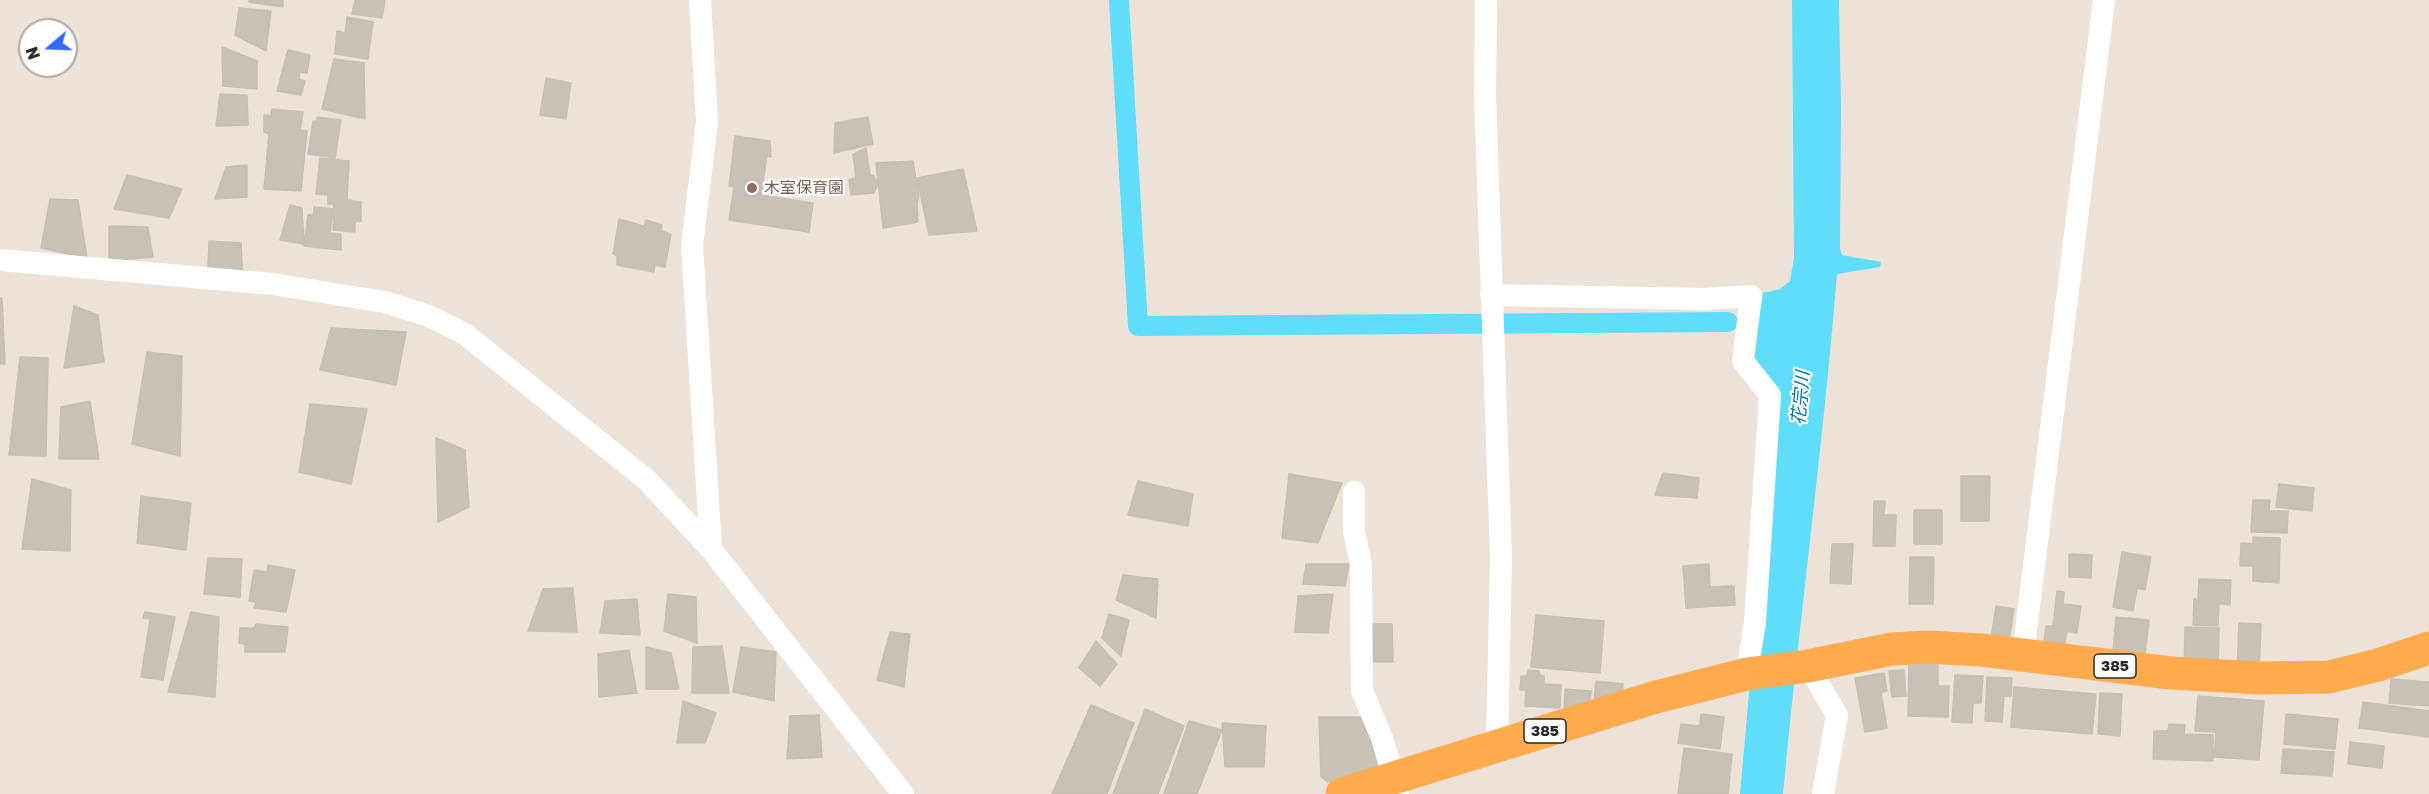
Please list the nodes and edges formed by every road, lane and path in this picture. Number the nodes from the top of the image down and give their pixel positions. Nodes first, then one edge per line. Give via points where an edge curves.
1 (700, 0) edge
2 (1486, 0) edge
3 (2103, 0) edge
4 (0, 260) edge
5 (1491, 300) junction
6 (1354, 492) dead end
7 (711, 549) junction
8 (2429, 648) edge
9 (2023, 655) junction
10 (1804, 666) junction
11 (1749, 674) junction
12 (1497, 745) junction
13 (1397, 786) edge
14 (903, 794) edge
15 (1342, 794) edge
16 (1823, 794) edge

1 - 7 street via 707,122 692,245
2 - 5 street
3 - 9 street
4 - 7 street via 272,284 385,302 429,316 465,334 647,480
5 - 11 street via 1751,296 1743,362 1770,394
5 - 12 street via 1501,556
6 - 13 street via 1354,532 1361,564 1362,691
7 - 14 street
8 - 9 highway, 385 via 2329,677 2171,673
9 - 10 highway, 385 via 1928,647 1892,649
10 - 11 highway, 385
10 - 16 street via 1837,715
11 - 12 highway, 385 via 1656,697
12 - 13 highway, 385
13 - 15 highway, 385

